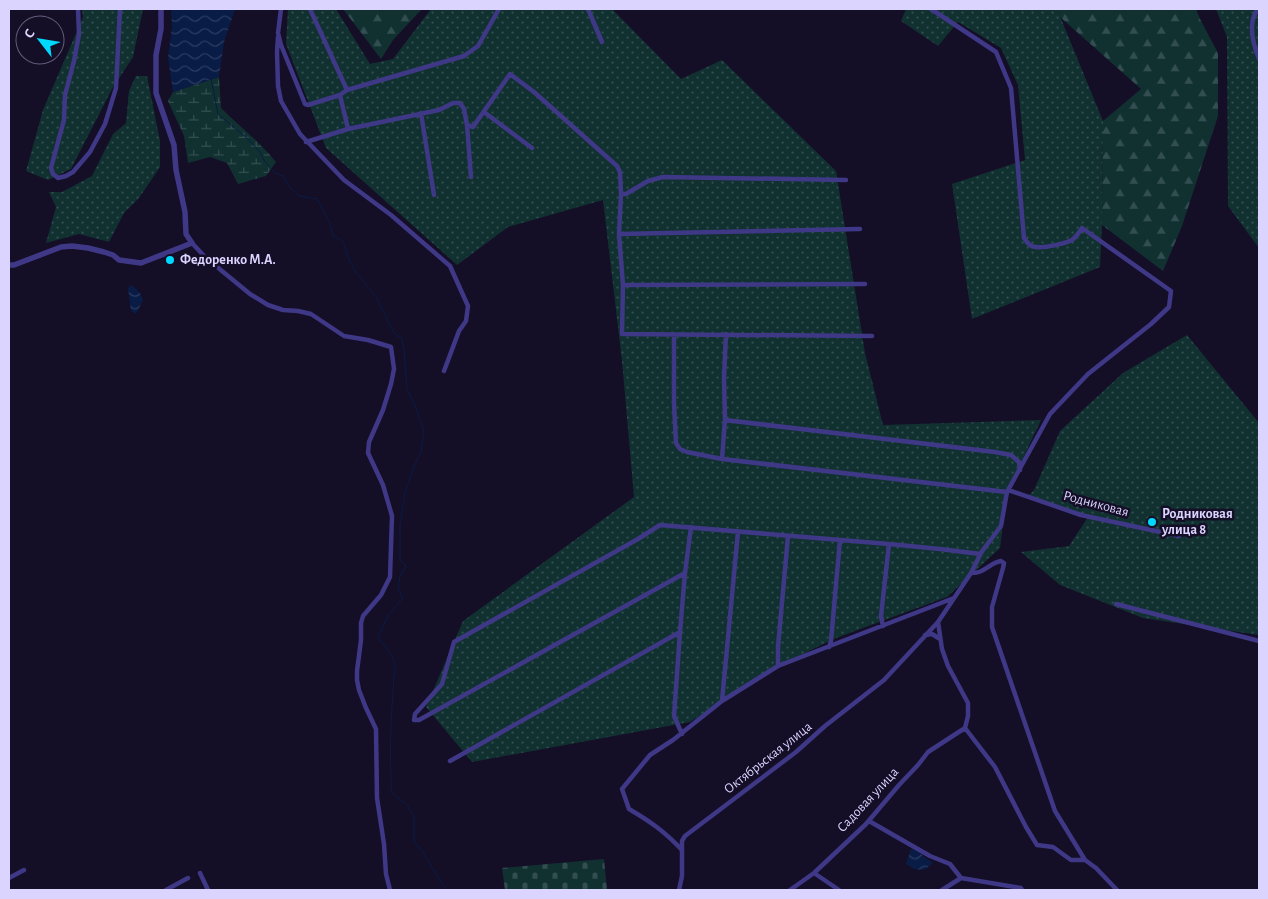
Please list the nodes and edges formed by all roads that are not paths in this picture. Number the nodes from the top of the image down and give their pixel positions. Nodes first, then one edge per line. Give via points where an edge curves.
1 (78, 9) edge
2 (120, 9) edge
3 (162, 9) edge
4 (280, 9) edge
5 (310, 9) edge
6 (499, 9) edge
7 (588, 9) edge
8 (931, 9) edge
9 (1255, 10) edge
10 (278, 33) junction
11 (602, 42) dead end
12 (1259, 59) edge
13 (347, 90) junction
14 (340, 94) junction
15 (484, 112) junction
16 (421, 113) junction
17 (467, 125) junction
18 (348, 129) junction
19 (306, 142) junction
20 (532, 148) dead end
21 (471, 177) dead end
22 (846, 180) dead end
23 (620, 194) junction
24 (434, 195) dead end
25 (860, 229) dead end
26 (186, 234) junction
27 (618, 234) junction
28 (192, 243) junction
29 (184, 247) junction
30 (197, 249) junction
31 (9, 265) edge
32 (865, 284) dead end
33 (623, 285) junction
34 (726, 334) junction
35 (674, 335) junction
36 (872, 336) dead end
37 (444, 371) dead end
38 (725, 420) junction
39 (722, 459) junction
40 (1020, 470) junction
41 (1008, 491) junction
42 (691, 527) junction
43 (738, 532) junction
44 (788, 536) junction
45 (1179, 536) dead end
46 (840, 540) junction
47 (889, 544) junction
48 (981, 553) junction
49 (684, 573) junction
50 (971, 573) junction
51 (954, 598) junction
52 (1116, 604) dead end
53 (938, 622) junction
54 (883, 626) junction
55 (680, 632) junction
56 (925, 635) junction
57 (940, 640) junction
58 (1259, 641) edge
59 (829, 647) junction
60 (778, 666) junction
61 (722, 701) junction
62 (965, 728) junction
63 (682, 734) junction
64 (450, 761) dead end
65 (869, 821) junction
66 (682, 850) junction
67 (1085, 860) junction
68 (24, 870) dead end
69 (200, 873) dead end
70 (814, 873) junction
71 (9, 878) edge
72 (188, 878) dead end
73 (961, 878) junction
74 (166, 890) edge
75 (208, 890) edge
76 (390, 890) edge
77 (679, 890) edge
78 (790, 890) edge
79 (839, 890) edge
80 (942, 890) edge
81 (1022, 890) edge
82 (1117, 890) edge

1 - 2 street via 79,34 65,95 64,120 51,168 58,178 73,172 90,152 105,124 116,88
3 - 26 street via 156,55 156,93 174,145
4 - 10 street
5 - 13 street
6 - 13 street via 478,46 464,56
7 - 11 street
8 - 40 street via 996,52 1000,61 1010,88 1026,242 1035,247 1060,244 1071,241 1082,228 1171,291 1169,307 1088,374 1050,414
9 - 12 street via 1252,23
10 - 14 street via 305,104
10 - 19 street via 281,101
13 - 14 street
14 - 18 street
15 - 17 street via 473,127
15 - 20 street
15 - 23 street via 510,74 617,166
16 - 17 street via 460,103
16 - 18 street
16 - 24 street
17 - 21 street
18 - 19 street
19 - 37 street via 344,180 450,266 468,306 466,321 458,331
22 - 23 street via 663,177
23 - 27 street
25 - 27 street
26 - 28 street
26 - 29 street
27 - 33 street
28 - 29 street
28 - 30 street
29 - 30 street
29 - 31 street via 141,263 119,260 88,248 61,247
30 - 76 street via 250,294 268,305 311,314 344,336 391,347 394,369 391,384 369,442 368,453 392,516 390,577 381,595 363,616 357,672 359,690 376,729 377,803
32 - 33 street
33 - 35 street via 622,334
34 - 35 street
34 - 36 street
34 - 38 street
35 - 39 street, Родниковая via 676,443 687,452
38 - 39 street
38 - 40 street via 995,452 1011,455 1019,462
39 - 41 street, Родниковая
40 - 41 street
41 - 45 street, Родниковая via 1082,515
41 - 48 street, Октябрьская улица via 1001,526
42 - 43 street
42 - 49 street
42 - 49 street via 660,525 454,642 442,684 414,714 414,720
43 - 44 street
43 - 61 street
44 - 46 street
44 - 60 street
46 - 47 street
46 - 59 street
47 - 48 street
47 - 54 street via 881,616
48 - 50 street, Октябрьская улица
49 - 55 street
50 - 51 street, Октябрьская улица
50 - 67 street via 978,574 998,561 1004,563 992,607 992,627 1055,812
51 - 53 street, Октябрьская улица
51 - 54 street
52 - 58 street
53 - 56 street, Октябрьская улица
53 - 57 street
54 - 59 street
55 - 63 street via 674,716
55 - 64 street
56 - 57 street via 932,634
56 - 66 street, Октябрьская улица via 884,680 685,836
57 - 62 street via 948,666 968,703
59 - 60 street
60 - 61 street
61 - 63 street
62 - 65 street, Садовая улица via 928,752
62 - 67 street via 995,767 1037,845 1053,847 1071,860
63 - 66 street via 650,756 622,790 629,809 666,833
65 - 70 street, Садовая улица
65 - 73 street via 950,864
66 - 77 street, Октябрьская улица
67 - 82 street
68 - 71 street
69 - 75 street
70 - 78 street, Садовая улица
70 - 79 street
72 - 74 street
73 - 80 street
73 - 81 street

